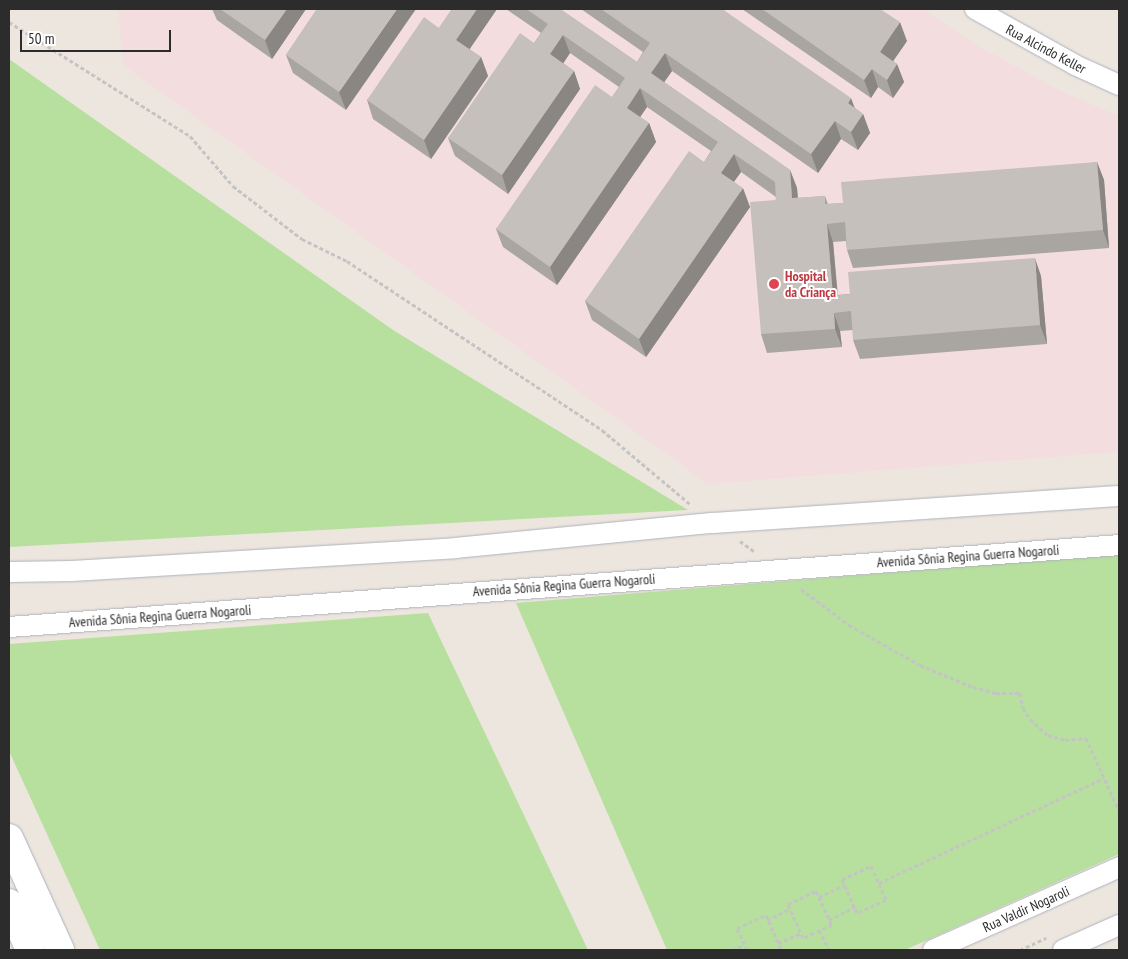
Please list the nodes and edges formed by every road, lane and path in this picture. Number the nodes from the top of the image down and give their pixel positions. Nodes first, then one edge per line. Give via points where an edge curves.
1 (975, 9) edge
2 (9, 22) edge
3 (1119, 85) edge
4 (1119, 496) edge
5 (712, 523) junction
6 (1119, 545) edge
7 (778, 570) junction
8 (9, 572) edge
9 (9, 627) edge
10 (1104, 778) junction
11 (1119, 811) edge
12 (9, 838) edge
13 (1119, 867) edge
14 (879, 884) junction
15 (845, 885) junction
16 (819, 898) junction
17 (9, 903) edge
18 (855, 907) junction
19 (790, 909) junction
20 (768, 920) junction
21 (829, 920) junction
22 (1119, 925) edge
23 (819, 930) junction
24 (801, 933) junction
25 (778, 943) junction
26 (744, 944) junction
27 (30, 950) edge
28 (60, 950) edge
29 (732, 950) edge
30 (747, 950) edge
31 (777, 950) edge
32 (829, 950) edge
33 (933, 950) edge
34 (1064, 950) edge

1 - 3 street, Rua Alcindo Keller via 1075,65
2 - 5 path via 190,136 233,186 302,238 347,261 602,430
4 - 5 street
5 - 7 path
5 - 8 street via 455,548
6 - 7 street, Avenida Sônia Regina Guerra Nogaroli
7 - 9 street, Avenida Sônia Regina Guerra Nogaroli
7 - 10 path via 849,625 920,665 973,687 996,693 1020,693 1023,708 1038,729 1065,740 1086,738
10 - 11 path
10 - 14 path
12 - 28 street
13 - 33 street, Rua Valdir Nogaroli
14 - 15 path via 871,866 842,879
14 - 18 path via 886,900 857,913
15 - 16 path
15 - 18 path
16 - 19 path via 816,891 788,904
16 - 21 path
17 - 27 street
18 - 21 path
19 - 20 path
19 - 24 path
20 - 25 path
20 - 26 path via 766,915 737,928
21 - 23 path via 832,925
22 - 34 street
23 - 24 path via 803,938
23 - 32 path
24 - 25 path
25 - 31 path via 781,949
26 - 29 path
26 - 30 path

